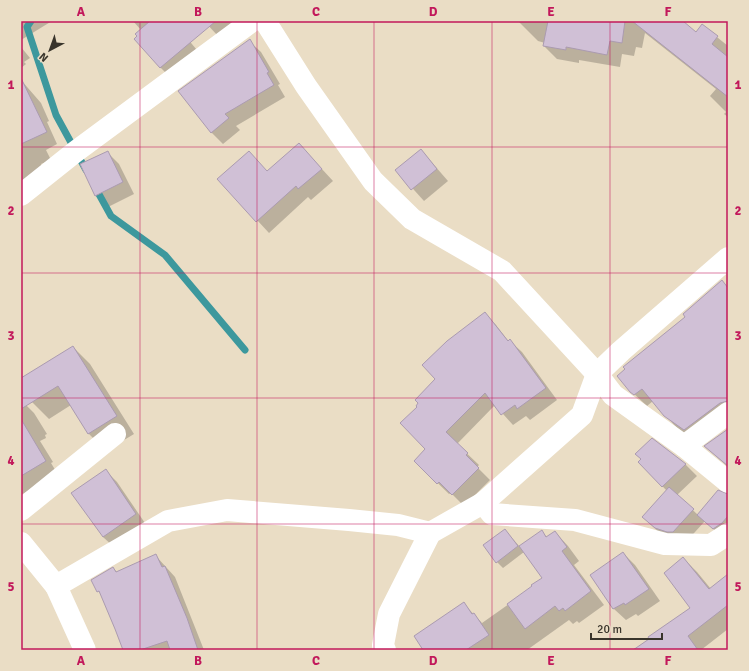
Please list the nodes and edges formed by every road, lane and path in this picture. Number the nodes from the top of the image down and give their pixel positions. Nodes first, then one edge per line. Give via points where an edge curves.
1 (252, 21) edge
2 (264, 21) edge
3 (21, 194) edge
4 (728, 258) edge
5 (597, 374) junction
6 (728, 413) edge
7 (115, 434) dead end
8 (684, 446) junction
9 (728, 482) edge
10 (483, 502) junction
11 (21, 510) edge
12 (430, 533) junction
13 (728, 534) edge
14 (21, 543) edge
15 (56, 586) junction
16 (85, 650) edge
17 (385, 650) edge

1 - 3 street
2 - 5 street via 306,86 374,181 412,218 502,271
4 - 5 street
5 - 8 street via 613,395
5 - 10 street via 582,415
6 - 8 street
7 - 11 street
8 - 9 street
10 - 12 street
10 - 13 street via 492,514 575,520 665,544 711,545
12 - 15 street via 398,525 227,510 168,521
12 - 17 street via 390,614 383,645
14 - 15 street
15 - 16 street

